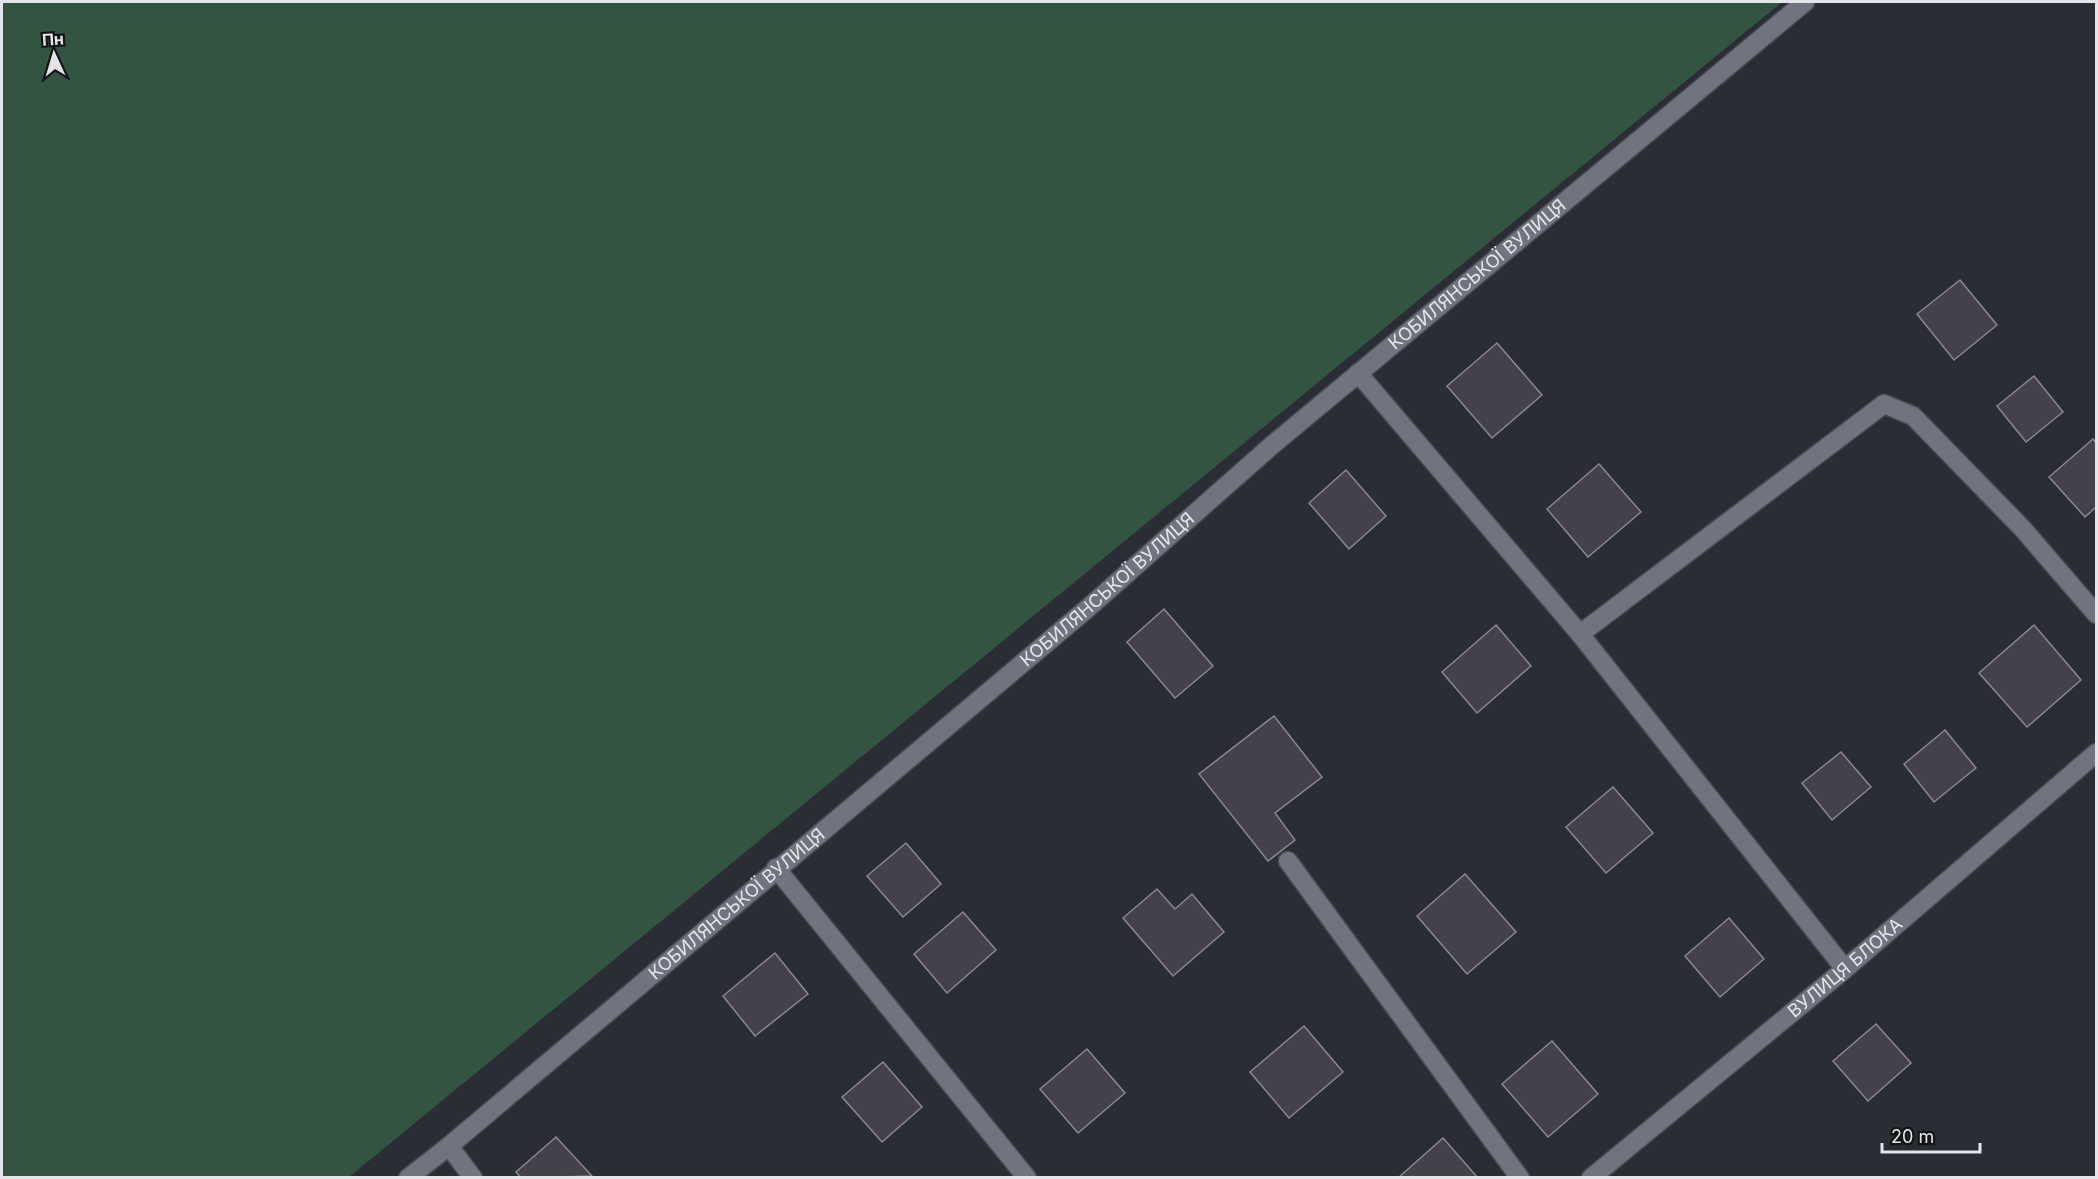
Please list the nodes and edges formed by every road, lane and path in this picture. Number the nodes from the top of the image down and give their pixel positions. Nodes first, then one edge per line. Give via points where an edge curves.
1 (1805, 2) edge
2 (1358, 373) junction
3 (2097, 614) edge
4 (1580, 634) junction
5 (2097, 753) edge
6 (1288, 861) dead end
7 (776, 868) junction
8 (1845, 969) junction
9 (449, 1146) junction
10 (408, 1178) edge
11 (474, 1178) edge
12 (1027, 1178) edge
13 (1520, 1178) edge
14 (1591, 1178) edge

1 - 2 street, КОБИЛЯНСЬКОЇ ВУЛИЦЯ
2 - 4 street
2 - 7 street, КОБИЛЯНСЬКОЇ ВУЛИЦЯ via 1088,608
3 - 4 street via 2022,528 1913,416 1884,404
4 - 8 street
5 - 8 street, ВУЛИЦЯ БЛОКА
6 - 13 street
7 - 9 street, КОБИЛЯНСЬКОЇ ВУЛИЦЯ
7 - 12 street
8 - 14 street, ВУЛИЦЯ БЛОКА
9 - 10 street, КОБИЛЯНСЬКОЇ ВУЛИЦЯ
9 - 11 street

